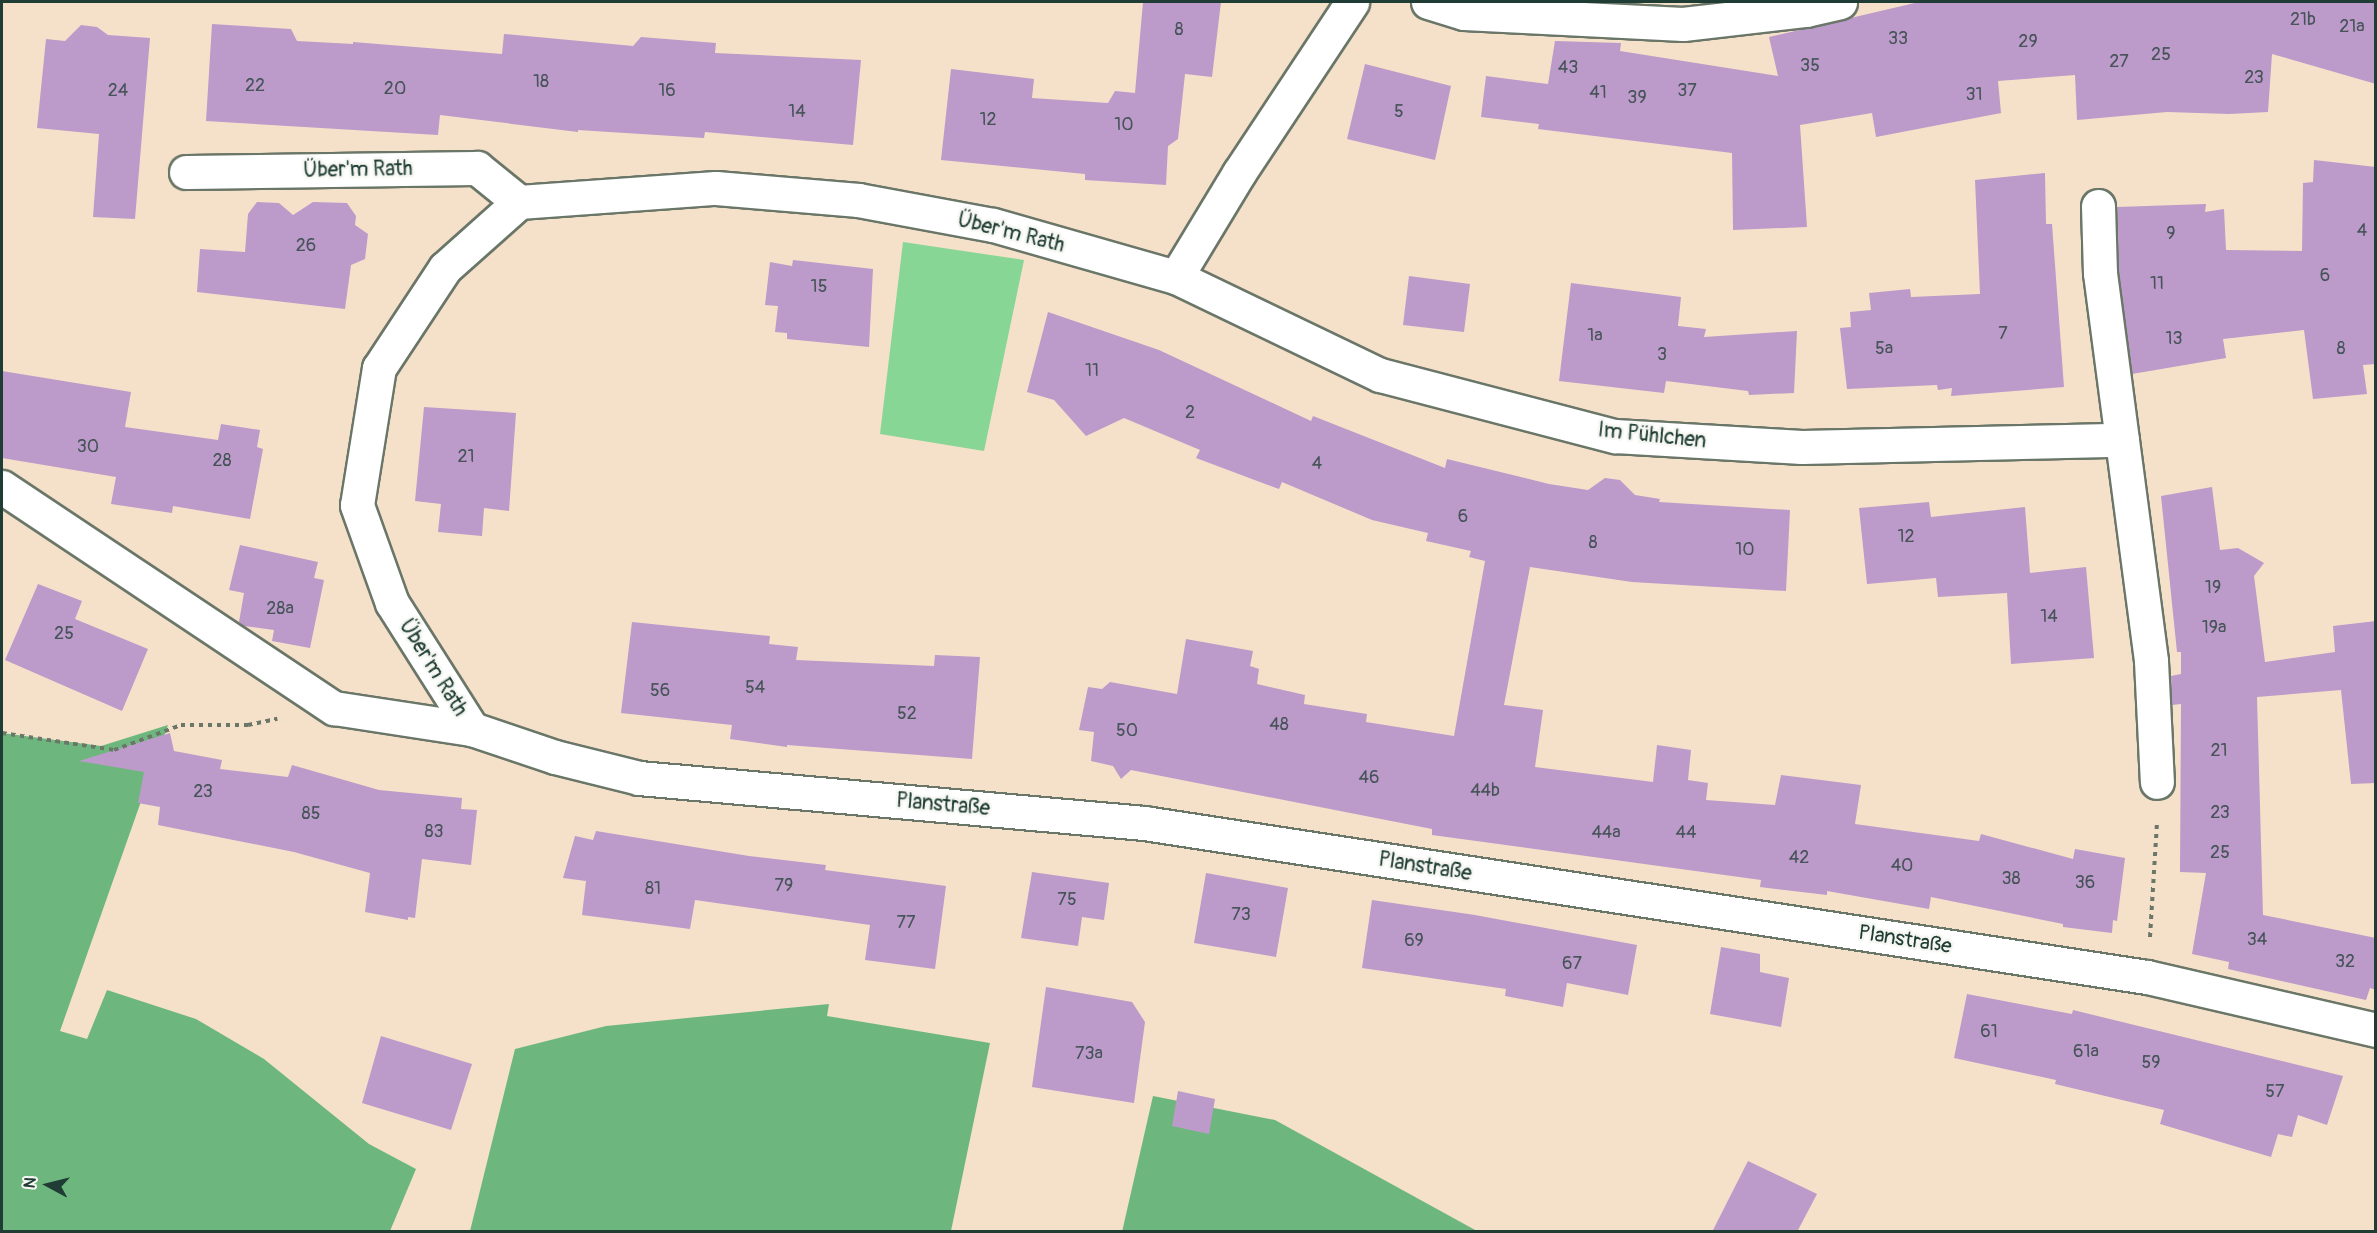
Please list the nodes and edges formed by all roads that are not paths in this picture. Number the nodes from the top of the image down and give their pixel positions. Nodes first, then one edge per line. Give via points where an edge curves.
1 (1352, 2) edge
2 (1428, 2) edge
3 (1840, 2) edge
4 (186, 172) dead end
5 (519, 202) junction
6 (2098, 206) dead end
7 (1176, 277) junction
8 (2122, 440) junction
9 (2, 487) edge
10 (472, 729) junction
11 (2157, 782) road end
12 (2376, 1030) edge

1 - 7 street
2 - 3 street via 1464,13 1683,24 1806,10
4 - 5 street, Über'm Rath via 477,168
5 - 7 street, Über'm Rath via 716,188 858,200 993,225
5 - 10 street, Über'm Rath via 445,268 379,368 357,505 392,603
6 - 8 street via 2100,273
7 - 8 street, Im Pühlchen via 1380,375 1615,436 1802,447
8 - 11 street via 2151,661
9 - 10 street, Über'm Rath via 334,708
10 - 12 street, Planstraße via 555,757 639,778 1144,824 2147,977

